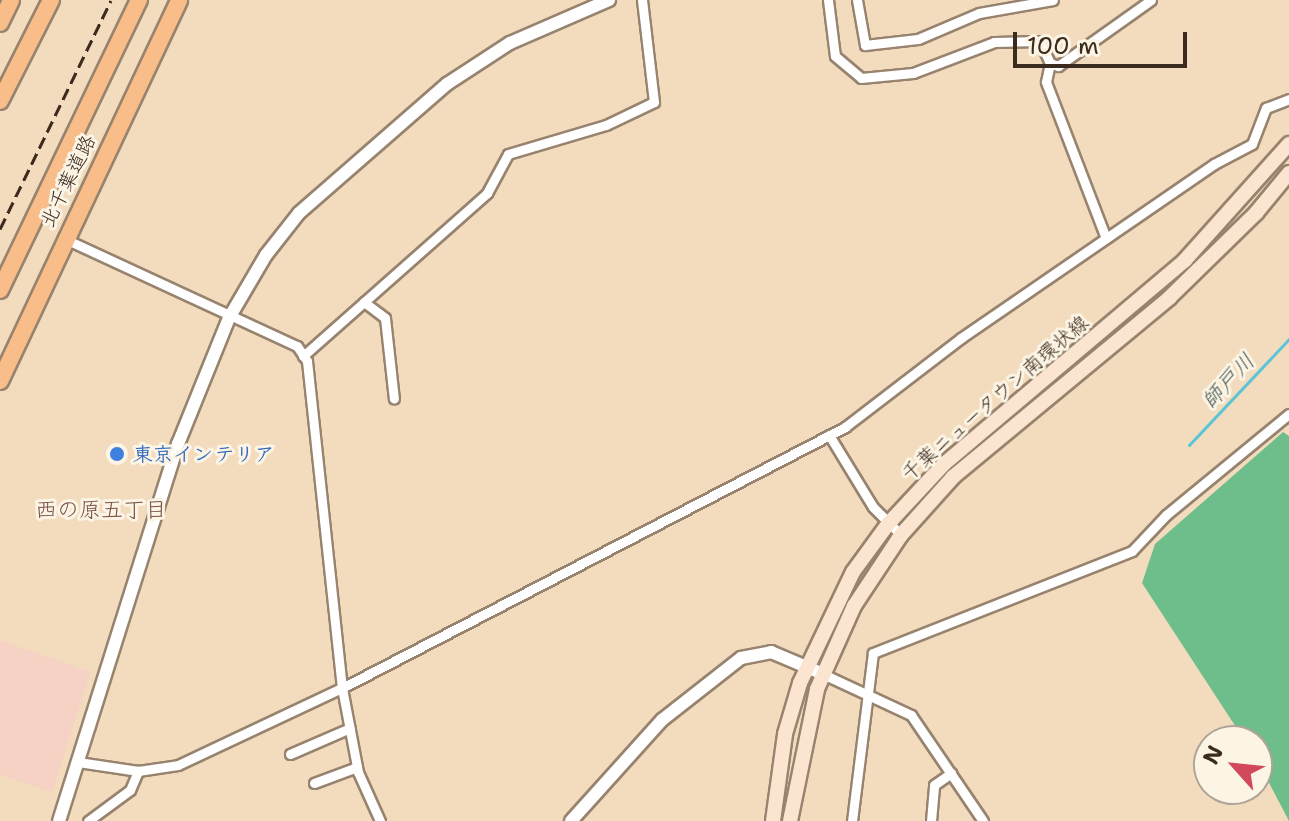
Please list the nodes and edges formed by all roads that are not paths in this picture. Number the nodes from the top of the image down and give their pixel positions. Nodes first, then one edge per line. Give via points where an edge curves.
1 (11, 0) edge
2 (51, 0) edge
3 (139, 0) edge
4 (179, 0) edge
5 (609, 0) edge
6 (642, 0) edge
7 (828, 0) edge
8 (857, 0) edge
9 (1053, 0) edge
10 (1151, 0) edge
11 (0, 23) edge
12 (1050, 63) junction
13 (1289, 99) edge
14 (0, 101) edge
15 (1289, 144) edge
16 (1289, 173) edge
17 (63, 238) junction
18 (1106, 238) junction
19 (0, 290) edge
20 (364, 302) junction
21 (229, 318) junction
22 (303, 356) junction
23 (0, 381) edge
24 (394, 399) dead end
25 (1289, 414) edge
26 (829, 435) junction
27 (888, 524) junction
28 (901, 535) junction
29 (807, 667) junction
30 (823, 674) junction
31 (342, 688) junction
32 (868, 695) junction
33 (350, 728) junction
34 (290, 754) dead end
35 (78, 762) junction
36 (357, 767) junction
37 (138, 771) junction
38 (951, 773) junction
39 (314, 783) dead end
40 (59, 821) edge
41 (88, 821) edge
42 (380, 821) edge
43 (571, 821) edge
44 (773, 821) edge
45 (790, 821) edge
46 (852, 821) edge
47 (931, 821) edge
48 (983, 821) edge

1 - 11 highway
2 - 14 highway
3 - 19 highway, 北千葉道路
4 - 17 highway, 北千葉道路
5 - 21 street via 510,43 447,84 299,213 266,255
6 - 20 street via 654,102 606,125 508,154 487,193
7 - 12 street via 835,56 857,77 913,73 994,42 1040,41
8 - 9 street via 865,45 918,39 979,13
10 - 12 street via 1068,63
12 - 18 street via 1046,82
13 - 18 street via 1266,108 1252,144
15 - 27 main road, 千葉ニュータウン南環状線 via 1185,260 944,464
16 - 28 main road, 千葉ニュータウン南環状線 via 1178,290 953,477
17 - 21 street
17 - 23 highway, 北千葉道路
18 - 26 street
20 - 22 street
20 - 24 street via 385,318
21 - 22 street via 297,346
21 - 35 street via 166,479
22 - 31 street
25 - 32 street via 1166,515 1132,551 873,653
26 - 27 street
26 - 31 street
27 - 28 street
27 - 29 main road, 千葉ニュータウン南環状線 via 853,572
28 - 30 main road, 千葉ニュータウン南環状線 via 860,594
29 - 30 street
29 - 43 street via 771,652 725,667 639,743
29 - 44 main road, 千葉ニュータウン南環状線 via 785,734
30 - 32 street
30 - 45 main road, 千葉ニュータウン南環状線 via 803,739
31 - 33 street
31 - 37 street via 178,765
32 - 38 street via 911,715
32 - 46 street
33 - 34 street
33 - 36 street
35 - 37 street
35 - 40 street
36 - 39 street
36 - 42 street
37 - 41 street via 130,790
38 - 47 street via 934,785
38 - 48 street

